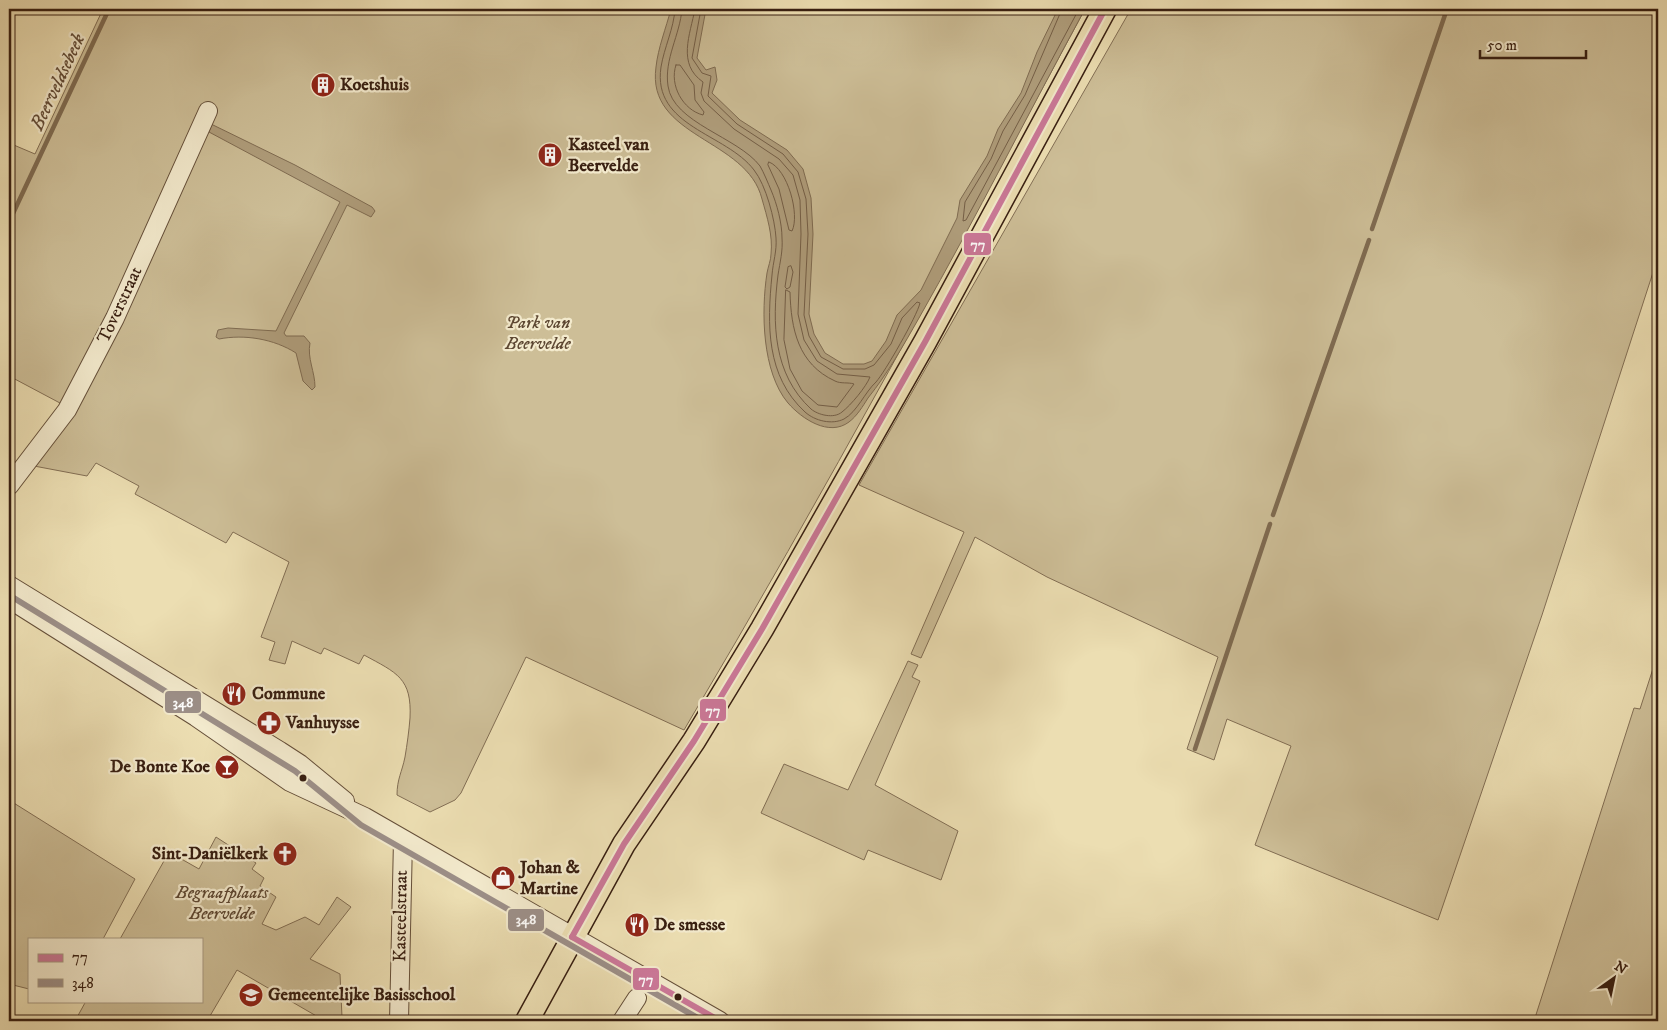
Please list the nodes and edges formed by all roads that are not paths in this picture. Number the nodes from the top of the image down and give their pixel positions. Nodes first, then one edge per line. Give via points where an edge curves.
1 (1105, 9) edge
2 (208, 111) dead end
3 (9, 486) edge
4 (9, 585) edge
5 (9, 599) edge
6 (365, 817) junction
7 (403, 840) junction
8 (572, 937) junction
9 (637, 998) dead end
10 (399, 1021) edge
11 (527, 1021) edge
12 (622, 1021) edge
13 (720, 1021) edge

1 - 8 main road via 925,342 762,629 694,742 624,844
2 - 3 street, Toverstraat via 115,318 67,410
4 - 6 street via 300,764
5 - 6 street via 196,717 290,782
6 - 7 street
7 - 8 street
7 - 10 street, Kasteelstraat
8 - 11 main road
8 - 13 street
9 - 12 street

